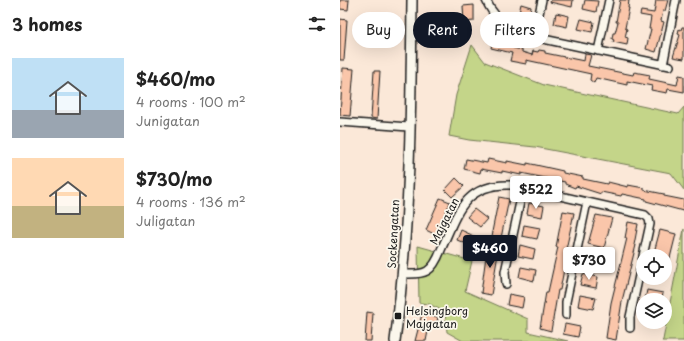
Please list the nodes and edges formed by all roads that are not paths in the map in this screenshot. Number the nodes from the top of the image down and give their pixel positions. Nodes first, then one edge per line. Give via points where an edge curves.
1 (412, 0) edge
2 (486, 0) edge
3 (542, 0) edge
4 (609, 0) edge
5 (676, 0) edge
6 (493, 12) edge
7 (539, 12) edge
8 (549, 40) edge
9 (598, 51) junction
10 (663, 65) junction
11 (670, 66) dead end
12 (340, 122) edge
13 (409, 128) junction
14 (523, 188) junction
15 (587, 202) junction
16 (645, 249) edge
17 (403, 274) junction
18 (506, 284) dead end
19 (637, 285) edge
20 (566, 314) dead end
21 (630, 328) dead end
22 (395, 341) edge

1 - 13 street, Sockengatan
2 - 6 street
3 - 7 street
4 - 9 street
5 - 10 street
8 - 9 street
9 - 10 street
10 - 11 street
12 - 13 street
13 - 17 street, Sockengatan
14 - 15 street, Majgatan
14 - 17 street, Majgatan via 496,185 483,188 472,195 457,214 432,267 419,274
14 - 18 street via 505,272
15 - 16 street, Majgatan via 642,214 649,219
15 - 20 street via 566,302
17 - 22 street, Sockengatan
19 - 21 street

